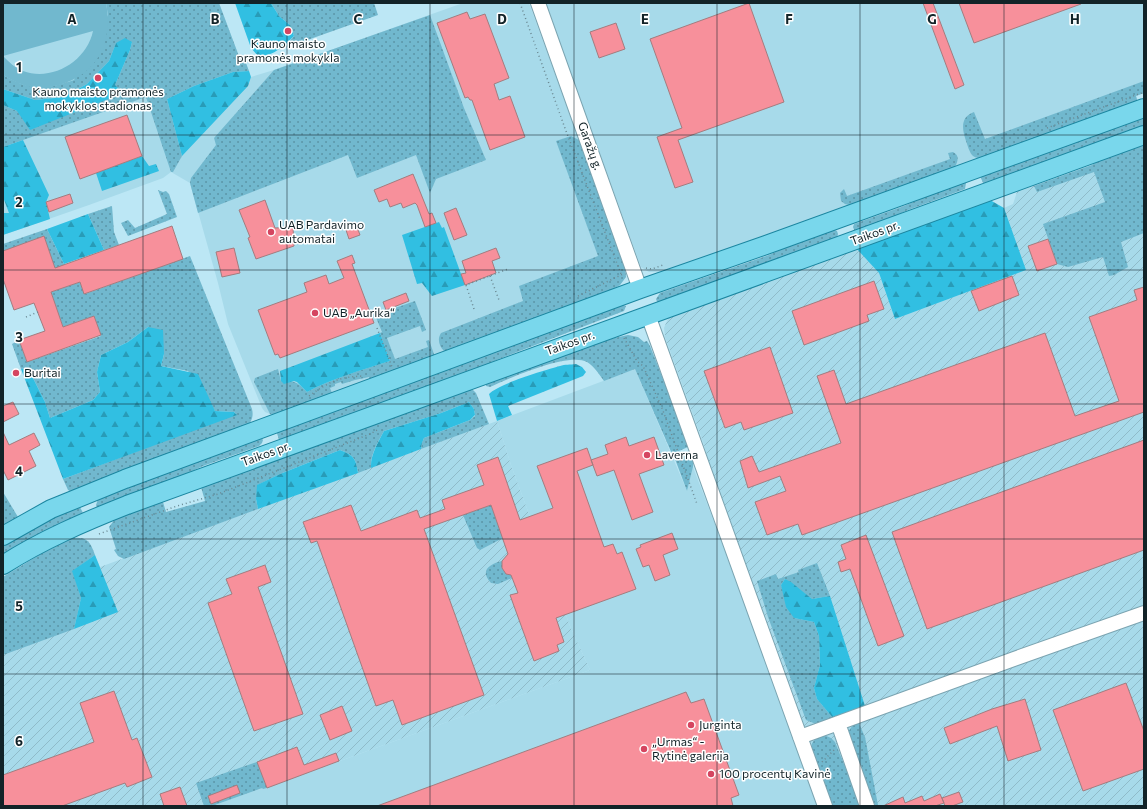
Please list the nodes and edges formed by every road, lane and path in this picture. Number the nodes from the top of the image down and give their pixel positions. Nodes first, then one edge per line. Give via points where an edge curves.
1 (520, 3) edge
2 (538, 3) edge
3 (1144, 108) edge
4 (1144, 135) edge
5 (968, 172) junction
6 (976, 196) junction
7 (846, 217) junction
8 (851, 242) junction
9 (508, 270) dead end
10 (621, 274) dead end
11 (490, 276) junction
12 (640, 289) junction
13 (499, 300) dead end
14 (474, 309) dead end
15 (38, 312) dead end
16 (648, 315) junction
17 (26, 317) dead end
18 (377, 328) dead end
19 (626, 342) dead end
20 (392, 367) dead end
21 (382, 427) dead end
22 (264, 428) junction
23 (262, 455) junction
24 (94, 491) junction
25 (697, 504) dead end
26 (96, 526) junction
27 (3, 536) edge
28 (3, 565) edge
29 (1144, 613) edge
30 (838, 723) junction
31 (800, 737) junction
32 (844, 739) junction
33 (813, 772) junction
34 (825, 806) edge
35 (867, 806) edge

1 - 10 path
2 - 12 street, Garažų g.
3 - 5 main road, Taikos pr.
4 - 6 main road, Taikos pr.
5 - 6 main road
5 - 7 main road, Taikos pr.
6 - 8 main road, Taikos pr.
7 - 8 main road
7 - 12 main road, Taikos pr.
8 - 16 main road, Taikos pr.
9 - 11 path
11 - 13 path
11 - 14 path via 466,285
12 - 16 main road
12 - 22 main road, Taikos pr.
15 - 17 path
16 - 23 main road, Taikos pr.
16 - 31 street
18 - 20 path
19 - 25 path via 637,361 643,366 656,394
21 - 26 path via 218,494 170,509
22 - 23 main road via 268,438
22 - 24 main road, Taikos pr.
23 - 26 main road, Taikos pr.
24 - 26 main road via 89,508
24 - 27 main road, Taikos pr. via 51,509
26 - 28 main road, Taikos pr. via 36,545
29 - 30 street
30 - 31 street
30 - 32 street
31 - 33 street
32 - 33 path
32 - 35 street
33 - 34 street

